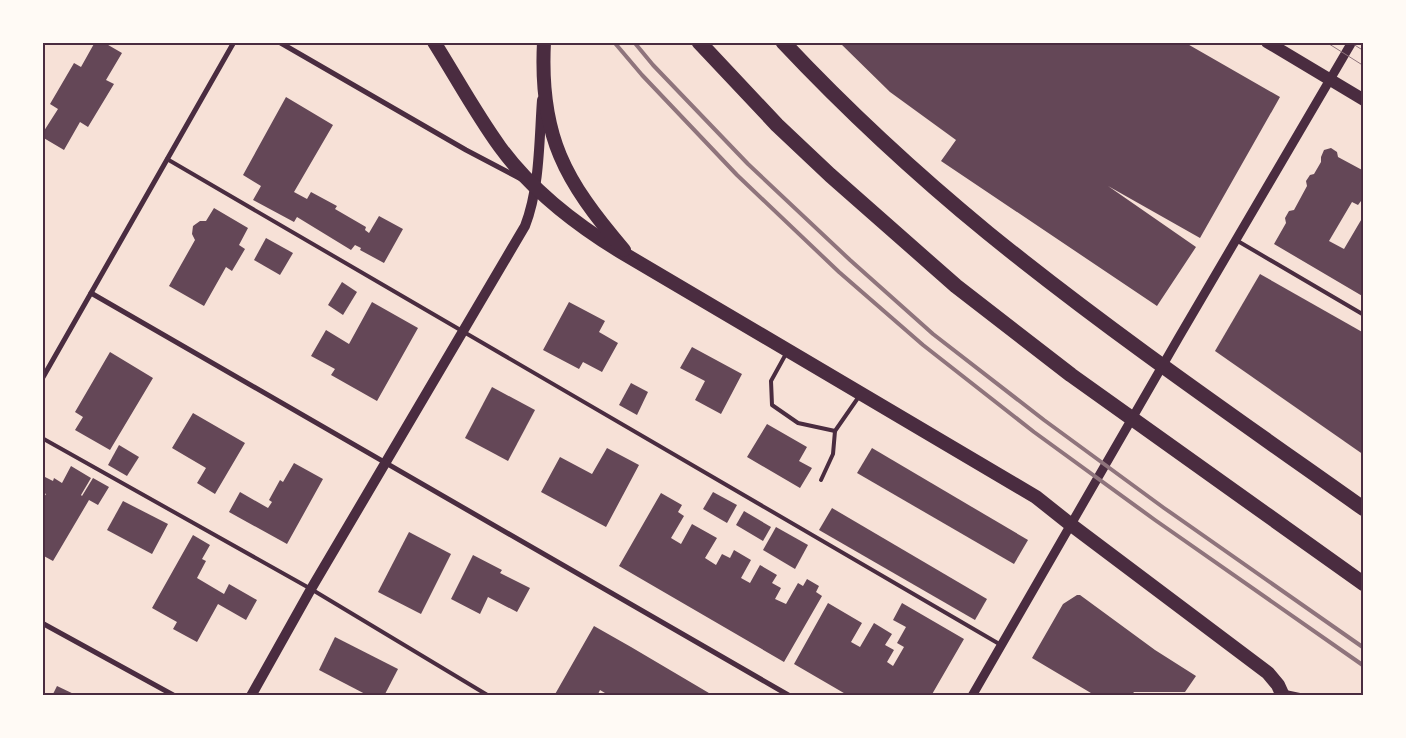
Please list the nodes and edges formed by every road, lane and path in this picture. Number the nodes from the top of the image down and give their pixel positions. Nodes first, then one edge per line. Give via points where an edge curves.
1 (234, 42) edge
2 (279, 42) edge
3 (434, 42) edge
4 (544, 42) edge
5 (699, 42) edge
6 (783, 42) edge
7 (1267, 42) edge
8 (1352, 42) edge
9 (543, 79) junction
10 (1330, 80) junction
11 (1364, 100) edge
12 (167, 159) junction
13 (534, 187) junction
14 (1236, 240) junction
15 (631, 258) junction
16 (91, 293) junction
17 (1364, 315) edge
18 (464, 331) junction
19 (788, 350) junction
20 (42, 379) edge
21 (862, 393) junction
22 (835, 431) junction
23 (42, 438) edge
24 (386, 464) junction
25 (821, 480) dead end
26 (1364, 509) edge
27 (1070, 524) junction
28 (1364, 584) edge
29 (311, 589) junction
30 (42, 623) edge
31 (1001, 645) junction
32 (1282, 694) edge
33 (175, 696) edge
34 (252, 696) edge
35 (489, 696) edge
36 (790, 696) edge
37 (972, 696) edge
38 (1302, 696) edge

1 - 12 street
2 - 13 street
3 - 13 highway via 500,147
4 - 9 highway
5 - 28 highway via 777,125 830,175 970,297 1071,375
6 - 26 highway via 864,123 987,232 1130,342
7 - 10 main road
8 - 10 street
9 - 13 main road
9 - 15 highway via 547,117 570,178
10 - 11 main road
10 - 14 street
12 - 16 street
12 - 18 lane
13 - 15 highway via 581,227
13 - 18 main road via 525,226
14 - 17 lane
14 - 27 street
15 - 19 highway
16 - 20 street
16 - 24 street
18 - 24 main road
18 - 31 lane
19 - 21 highway
19 - 22 lane via 771,381 772,405 798,423
21 - 22 lane
21 - 27 highway via 1029,492
22 - 25 lane via 833,454
23 - 29 lane
24 - 29 main road
24 - 36 street
27 - 31 street
27 - 32 highway via 1268,673
29 - 34 main road
29 - 35 lane
30 - 33 street
31 - 37 street
32 - 38 street via 1292,692

